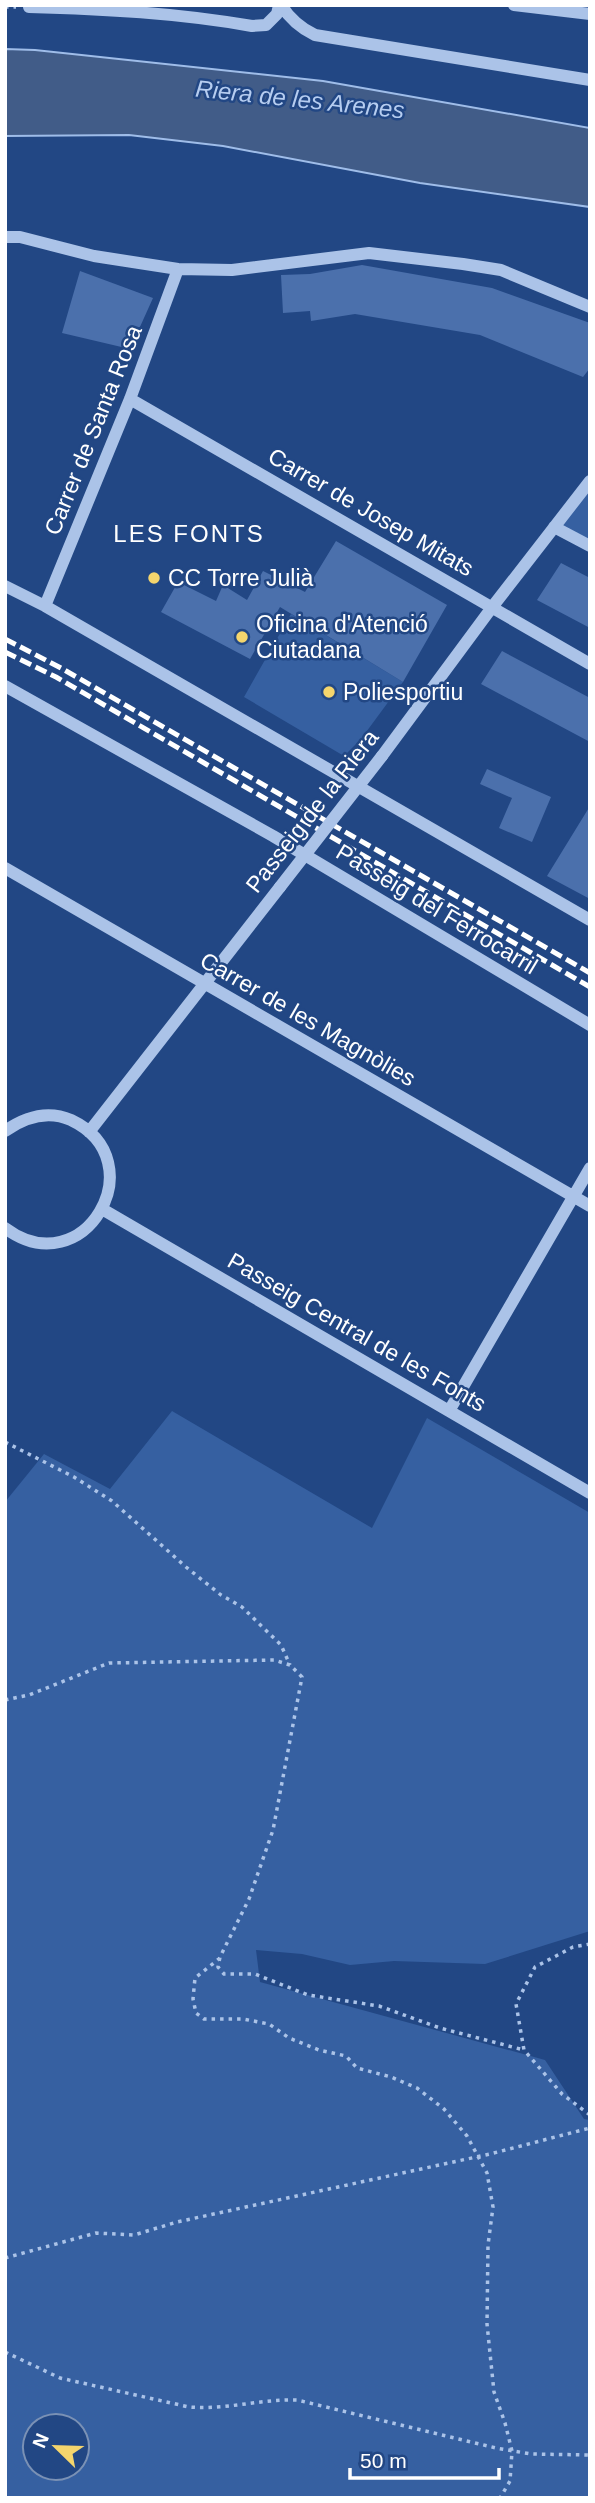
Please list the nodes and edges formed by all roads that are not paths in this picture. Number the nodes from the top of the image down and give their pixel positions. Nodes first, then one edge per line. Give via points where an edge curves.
1 (514, 5) edge
2 (29, 7) edge
3 (279, 8) edge
4 (590, 14) edge
5 (590, 80) edge
6 (5, 237) edge
7 (178, 269) junction
8 (590, 307) edge
9 (130, 399) junction
10 (590, 481) edge
11 (554, 527) junction
12 (590, 546) edge
13 (5, 586) edge
14 (45, 606) junction
15 (493, 606) junction
16 (590, 664) edge
17 (5, 686) edge
18 (5, 868) edge
19 (590, 920) edge
20 (204, 983) junction
21 (590, 1025) edge
22 (5, 1131) edge
23 (89, 1132) junction
24 (590, 1168) edge
25 (573, 1197) junction
26 (590, 1206) edge
27 (102, 1209) junction
28 (7, 1233) edge
29 (449, 1411) junction
30 (590, 1493) edge

1 - 4 street
2 - 3 street via 168,14 253,26 266,25
3 - 5 street via 315,35
6 - 7 street
7 - 8 street via 232,270 369,253 501,270
7 - 9 street, Carrer de Santa Rosa
9 - 14 street, Carrer de Santa Rosa
9 - 15 street, Carrer de Josep Mitats
10 - 11 street, Passeig de la Riera
11 - 12 street
11 - 15 street, Passeig de la Riera
13 - 14 street
14 - 19 street
15 - 16 street, Carrer de Josep Mitats
15 - 20 street, Passeig de la Riera, bridge
17 - 21 street, Passeig del Ferrocarril via 273,836
18 - 20 street, Carrer de les Magnòlies
20 - 23 street, Passeig de la Riera
20 - 25 street, Carrer de les Magnòlies
22 - 23 street via 18,1122 50,1115
23 - 27 street via 107,1157 111,1176
24 - 25 street
25 - 26 street, Carrer de les Magnòlies
25 - 29 street
27 - 28 street via 87,1229 67,1240 33,1242
27 - 29 street, Passeig Central de les Fonts
29 - 30 street, Passeig Central de les Fonts

